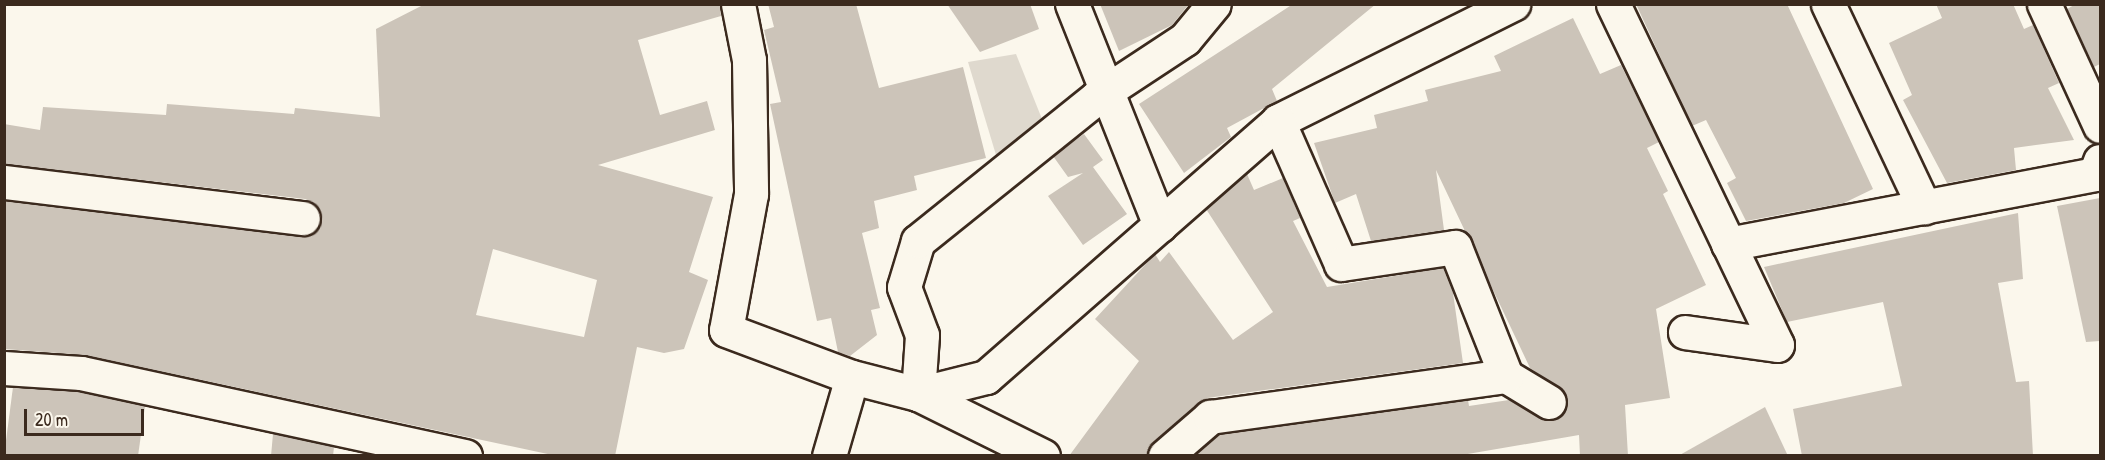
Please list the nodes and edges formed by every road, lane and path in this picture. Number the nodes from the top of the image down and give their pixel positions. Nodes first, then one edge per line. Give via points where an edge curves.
1 (738, 4) edge
2 (1072, 4) edge
3 (1214, 4) edge
4 (1513, 4) edge
5 (1613, 4) edge
6 (1828, 4) edge
7 (2044, 4) edge
8 (1104, 92) junction
9 (1278, 121) junction
10 (2100, 126) edge
11 (2100, 161) edge
12 (4, 182) edge
13 (1924, 207) junction
14 (303, 218) dead end
15 (1160, 225) junction
16 (1728, 244) junction
17 (1685, 332) dead end
18 (4, 369) edge
19 (1506, 376) junction
20 (852, 377) junction
21 (918, 394) junction
22 (1549, 402) dead end
23 (360, 446) edge
24 (465, 456) edge
25 (829, 456) edge
26 (1043, 456) edge
27 (1165, 456) edge

1 - 20 street via 749,60 751,194 726,330
2 - 8 street
3 - 8 street via 1185,39
4 - 9 street
5 - 16 street
6 - 13 street
7 - 10 street
8 - 15 street
8 - 21 street via 918,241 904,287 922,335
9 - 15 street
9 - 19 street via 1341,264 1455,247
11 - 13 street via 2095,174
12 - 14 street
13 - 16 street
15 - 21 street via 986,377
16 - 17 street via 1777,345
18 - 23 street via 81,373
19 - 22 street
19 - 27 street via 1210,417
20 - 21 street
20 - 25 street
21 - 26 street
23 - 24 street

